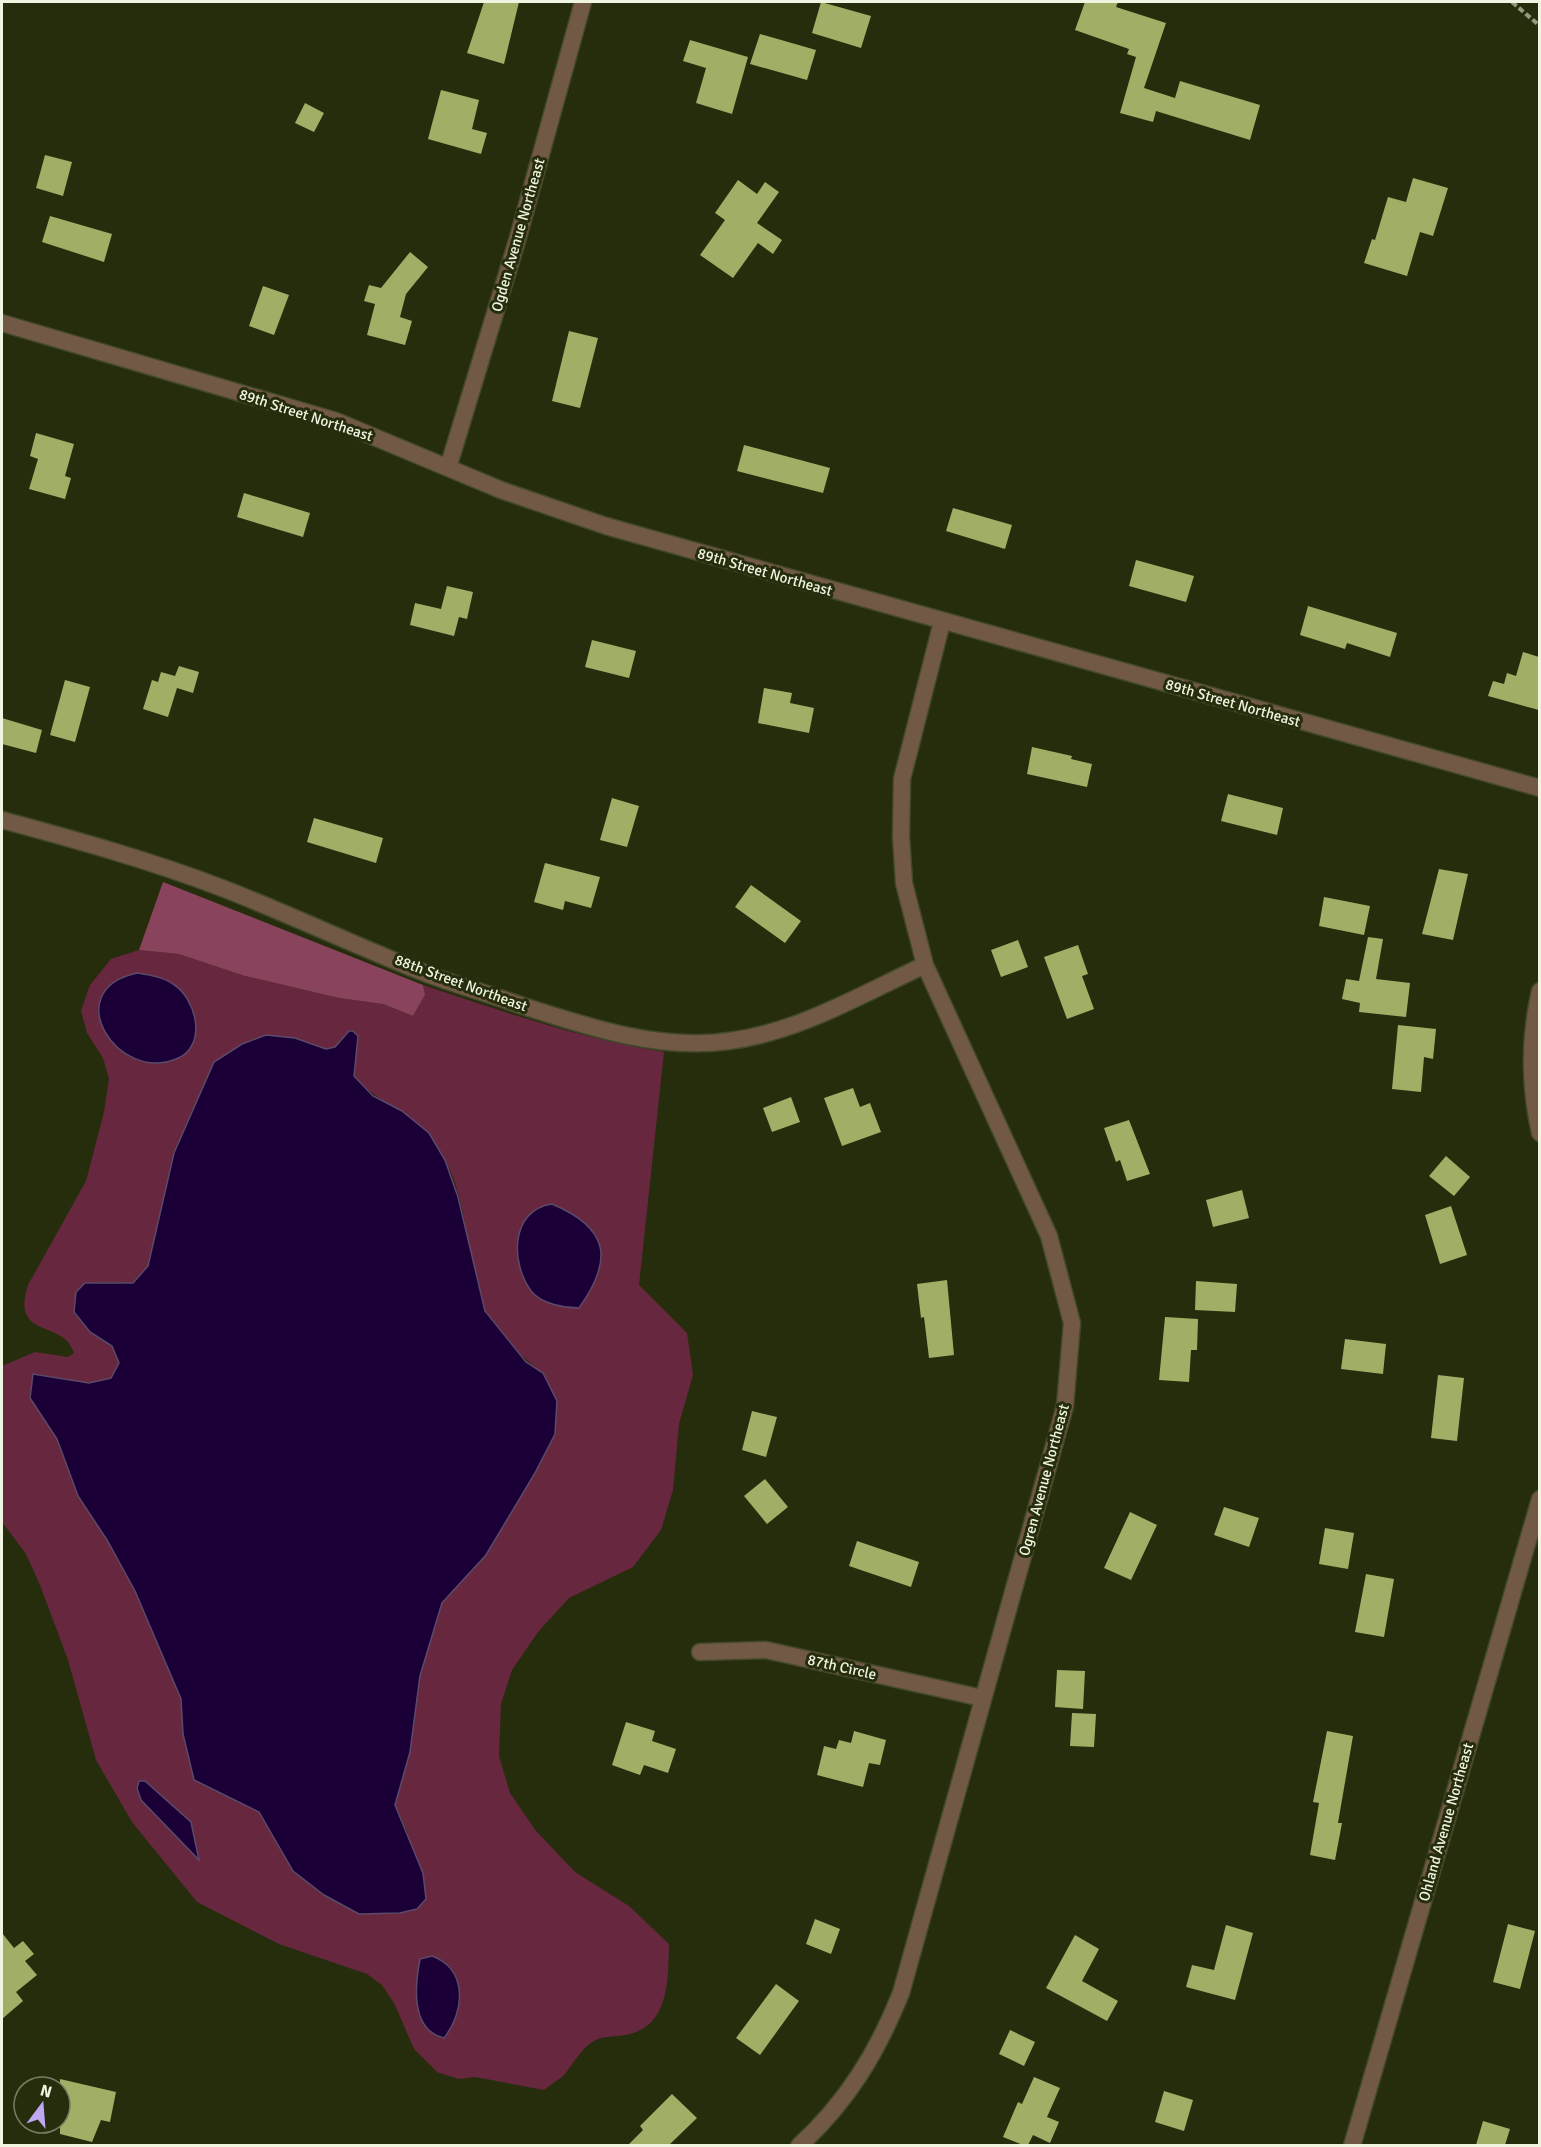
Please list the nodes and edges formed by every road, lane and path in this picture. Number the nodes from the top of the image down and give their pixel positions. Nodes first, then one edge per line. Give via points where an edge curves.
1 (583, 2) edge
2 (1512, 2) edge
3 (1539, 26) edge
4 (2, 323) edge
5 (448, 468) junction
6 (942, 622) junction
7 (1539, 788) edge
8 (2, 820) edge
9 (925, 965) junction
10 (1539, 991) edge
11 (1539, 1133) edge
12 (1539, 1499) edge
13 (700, 1652) dead end
14 (982, 1698) junction
15 (799, 2145) edge
16 (1352, 2145) edge

1 - 5 street, Ogden Avenue Northeast via 517,241
2 - 3 path
4 - 5 street, 89th Street Northeast via 336,421
5 - 6 street, 89th Street Northeast via 606,526
6 - 7 street, 89th Street Northeast
6 - 9 street, Ogren Avenue Northeast via 902,779 904,883
8 - 9 street, 88th Street Northeast via 120,851 222,888 431,975 550,1014 642,1038 683,1043 767,1034
9 - 14 street, Ogren Avenue Northeast via 1049,1236 1072,1323 1065,1406
10 - 11 street via 1531,1060
12 - 16 street, Ohland Avenue Northeast
13 - 14 street, 87th Circle via 766,1650
14 - 15 street, Ogren Avenue Northeast via 910,1963 888,2025 873,2057 846,2094

